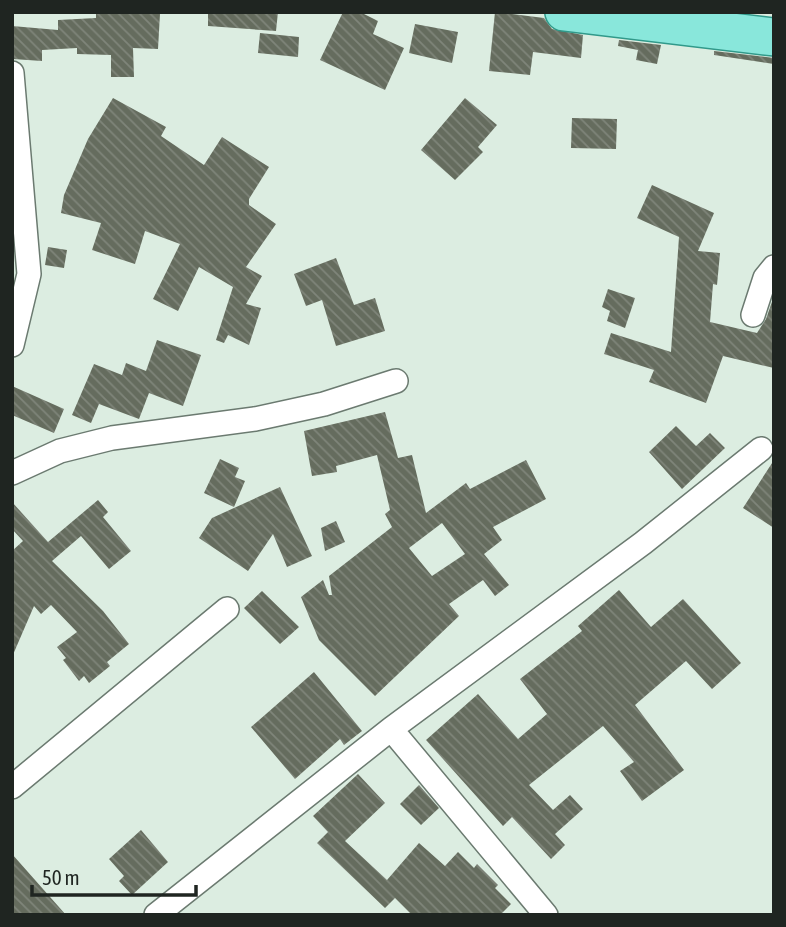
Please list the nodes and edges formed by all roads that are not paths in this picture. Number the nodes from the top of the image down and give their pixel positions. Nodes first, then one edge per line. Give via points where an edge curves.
1 (564, 12) edge
2 (724, 21) edge
3 (774, 37) edge
4 (12, 73) edge
5 (774, 267) edge
6 (752, 315) dead end
7 (12, 345) edge
8 (396, 381) dead end
9 (761, 449) dead end
10 (12, 473) edge
11 (227, 609) dead end
12 (391, 729) junction
13 (12, 787) edge
14 (156, 915) edge
15 (546, 915) edge

1 - 2 main road
2 - 3 main road
4 - 7 street via 29,274
5 - 6 street via 765,278
8 - 10 street via 255,419 112,438 60,451
9 - 12 street via 643,543
11 - 13 street
12 - 14 street
12 - 15 street

